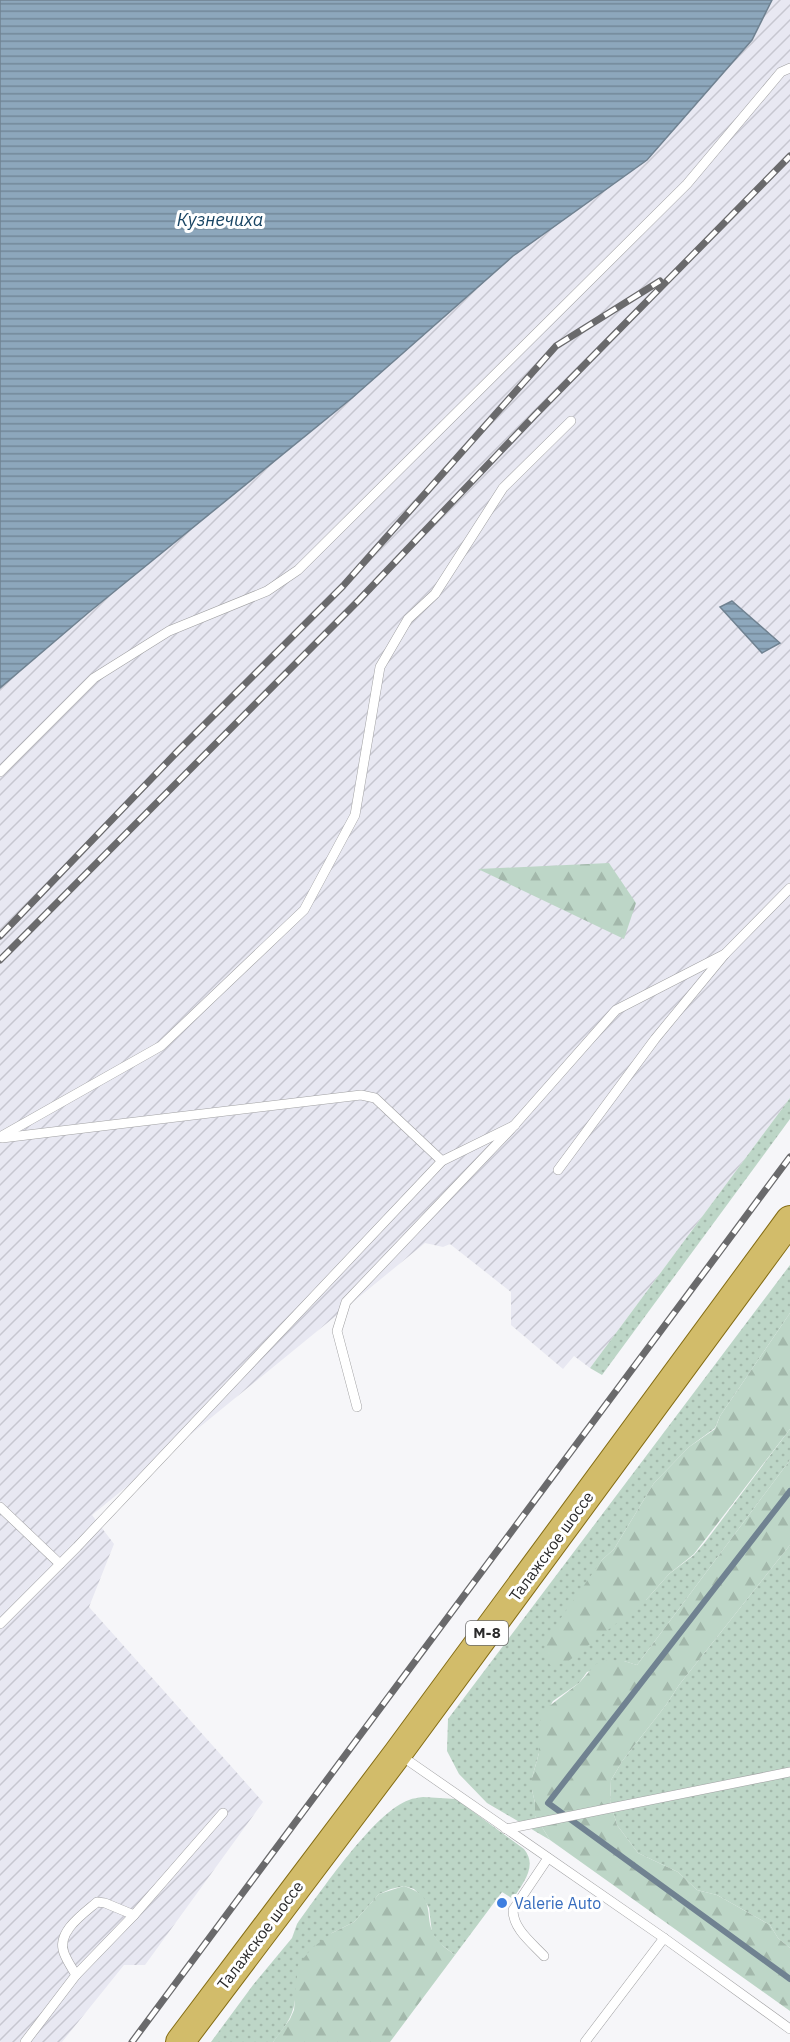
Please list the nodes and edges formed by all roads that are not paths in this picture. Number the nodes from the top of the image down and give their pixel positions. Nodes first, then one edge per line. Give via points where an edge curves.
1 (790, 68) edge
2 (571, 421) dead end
3 (0, 772) edge
4 (790, 888) edge
5 (725, 954) junction
6 (515, 1125) junction
7 (0, 1138) edge
8 (442, 1161) junction
9 (558, 1170) dead end
10 (790, 1220) edge
11 (357, 1407) dead end
12 (0, 1507) edge
13 (60, 1564) junction
14 (0, 1624) edge
15 (398, 1753) junction
16 (790, 1772) edge
17 (223, 1813) dead end
18 (506, 1829) junction
19 (548, 1858) junction
20 (134, 1915) junction
21 (664, 1938) junction
22 (544, 1956) dead end
23 (76, 1975) junction
24 (790, 2029) edge
25 (25, 2042) edge
26 (180, 2042) edge
27 (585, 2042) edge

1 - 3 lane via 781,72 687,184 298,570 267,591 169,632 94,678
2 - 7 lane via 503,488 435,594 408,620 380,667 355,815 304,910 161,1046
4 - 5 lane
5 - 6 lane via 616,1010
5 - 9 lane via 655,1039
6 - 8 lane
6 - 11 lane via 346,1302 337,1331
7 - 8 lane via 362,1095 375,1098
8 - 13 lane
10 - 15 main road, Талажское шоссе / М-8
12 - 13 lane
13 - 14 lane
15 - 18 lane
15 - 26 main road, Талажское шоссе / М-8
16 - 18 lane
17 - 20 lane
18 - 19 lane
19 - 21 lane
19 - 22 lane via 513,1910 513,1920
20 - 23 lane
20 - 23 lane via 97,1902 70,1926 63,1951
21 - 24 lane
21 - 27 lane
23 - 25 lane

